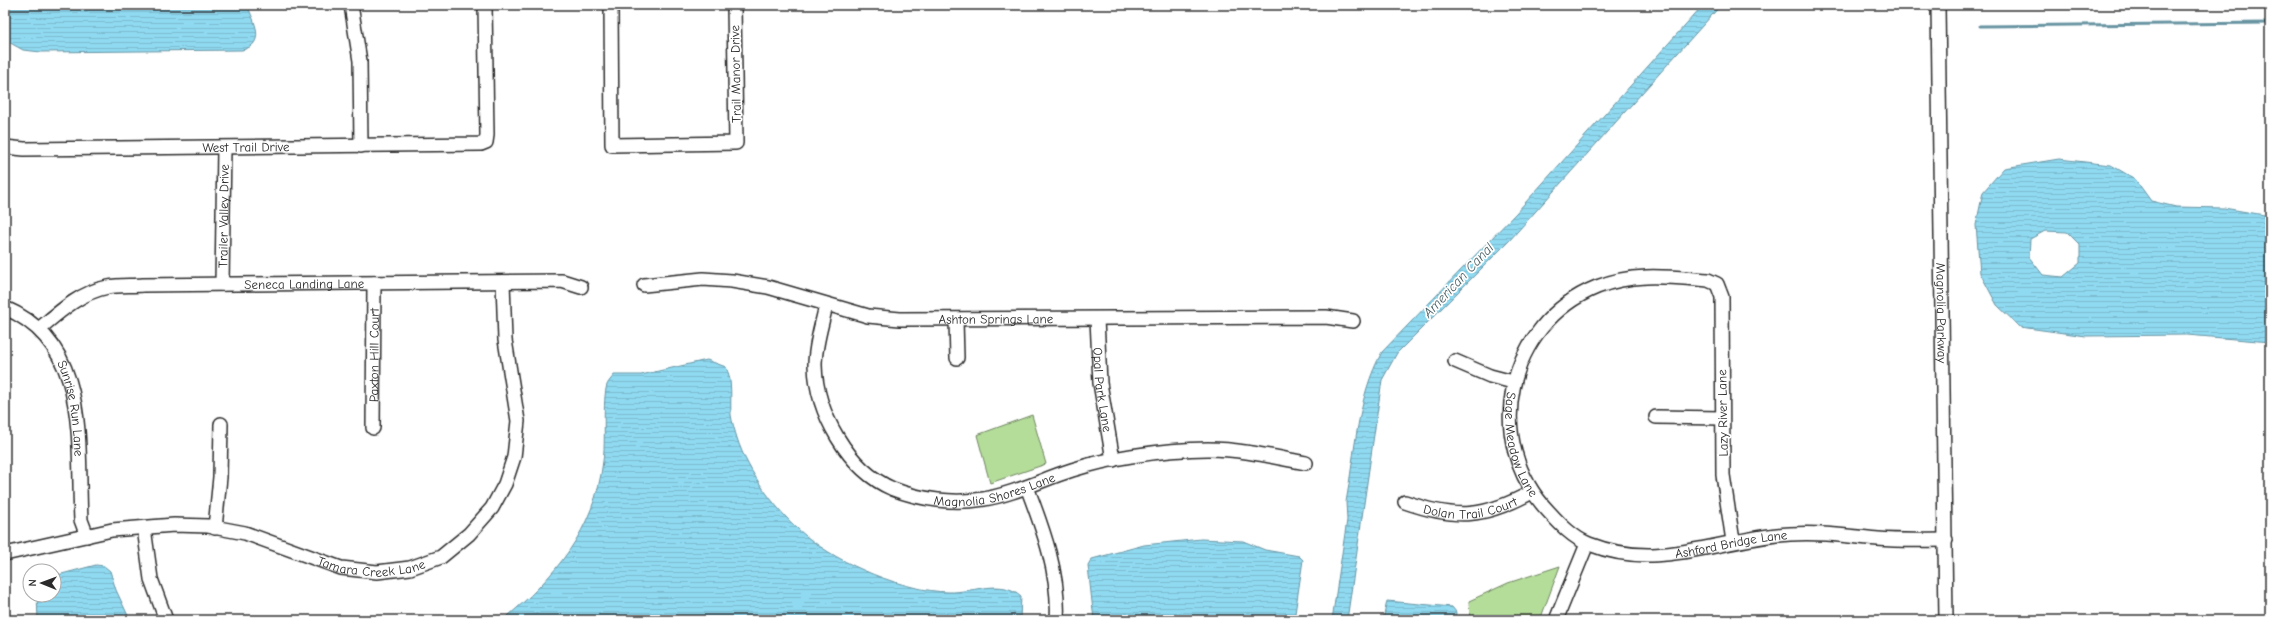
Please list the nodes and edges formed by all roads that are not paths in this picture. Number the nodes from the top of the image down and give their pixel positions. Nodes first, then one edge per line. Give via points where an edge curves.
1 (351, 5) edge
2 (485, 5) edge
3 (612, 5) edge
4 (734, 5) edge
5 (1938, 5) edge
6 (361, 146) junction
7 (5, 147) edge
8 (224, 148) junction
9 (503, 282) junction
10 (374, 283) junction
11 (222, 284) junction
12 (1717, 284) joint
13 (644, 285) dead end
14 (581, 287) dead end
15 (826, 305) junction
16 (5, 308) edge
17 (1097, 318) junction
18 (956, 320) junction
19 (1353, 321) dead end
20 (39, 328) junction
21 (957, 358) dead end
22 (1455, 361) dead end
23 (1513, 382) junction
24 (1656, 417) dead end
25 (1722, 418) junction
26 (221, 424) dead end
27 (373, 428) dead end
28 (1114, 460) junction
29 (1306, 463) dead end
30 (1027, 487) junction
31 (1532, 492) junction
32 (1406, 502) dead end
33 (144, 528) junction
34 (215, 528) junction
35 (86, 536) junction
36 (1946, 540) junction
37 (1734, 541) junction
38 (1587, 544) junction
39 (5, 554) edge
40 (166, 620) edge
41 (1057, 620) edge
42 (1556, 620) edge
43 (1946, 620) edge

1 - 6 street via 360,61
2 - 6 street, West Trail Drive via 486,142
3 - 4 street, Trail Manor Drive via 612,145 736,143
5 - 36 street, Magnolia Parkway
6 - 8 street, West Trail Drive
7 - 8 street, West Trail Drive
8 - 11 street, Trailer Valley Drive
9 - 10 street, Seneca Landing Lane
9 - 14 street, Seneca Landing Lane via 562,281
9 - 34 street, Tamara Creek Lane via 505,340 518,421 518,438 505,484 492,508 469,534 441,557 410,568 377,572 341,568 244,533
10 - 11 street, Seneca Landing Lane
10 - 27 street, Paxton Hill Court
11 - 20 street, Seneca Landing Lane via 107,287 64,307
12 - 23 street, Sage Meadow Lane via 1708,280 1637,276 1596,287 1557,311 1539,330 1524,355
12 - 25 street, Lazy River Lane via 1722,297
13 - 15 street, Ashton Springs Lane via 703,279 732,281 768,287
15 - 18 street, Ashton Springs Lane via 868,316
15 - 30 street, Magnolia Shores Lane via 817,339 815,365 819,393 828,422 842,444 867,472 892,488 929,499 958,502 985,499
16 - 20 street, Sunrise Run Lane
17 - 18 street, Ashton Springs Lane
17 - 19 street, Ashton Springs Lane via 1326,316
17 - 28 street, Opal Park Lane via 1100,383
18 - 21 street
20 - 35 street, Sunrise Run Lane via 61,358 71,383 78,418 81,520
22 - 23 street
23 - 31 street, Sage Meadow Lane via 1510,429 1517,461
24 - 25 street
25 - 37 street, Lazy River Lane via 1723,475
26 - 34 street via 220,477
28 - 29 street, Magnolia Shores Lane via 1130,456 1208,449 1254,453
28 - 30 street, Magnolia Shores Lane via 1072,469
30 - 41 street via 1049,554 1056,588
31 - 32 street, Dolan Trail Court via 1486,512 1464,514 1433,511
31 - 38 street, Sage Meadow Lane via 1564,528
33 - 34 street, Tamara Creek Lane via 174,525
33 - 35 street, Tamara Creek Lane via 112,530
33 - 40 street via 151,578
35 - 39 street, Tamara Creek Lane
36 - 37 street, Ashford Bridge Lane via 1878,539 1819,533
36 - 43 street, Magnolia Parkway
37 - 38 street, Ashford Bridge Lane via 1660,556 1612,552
38 - 42 street

